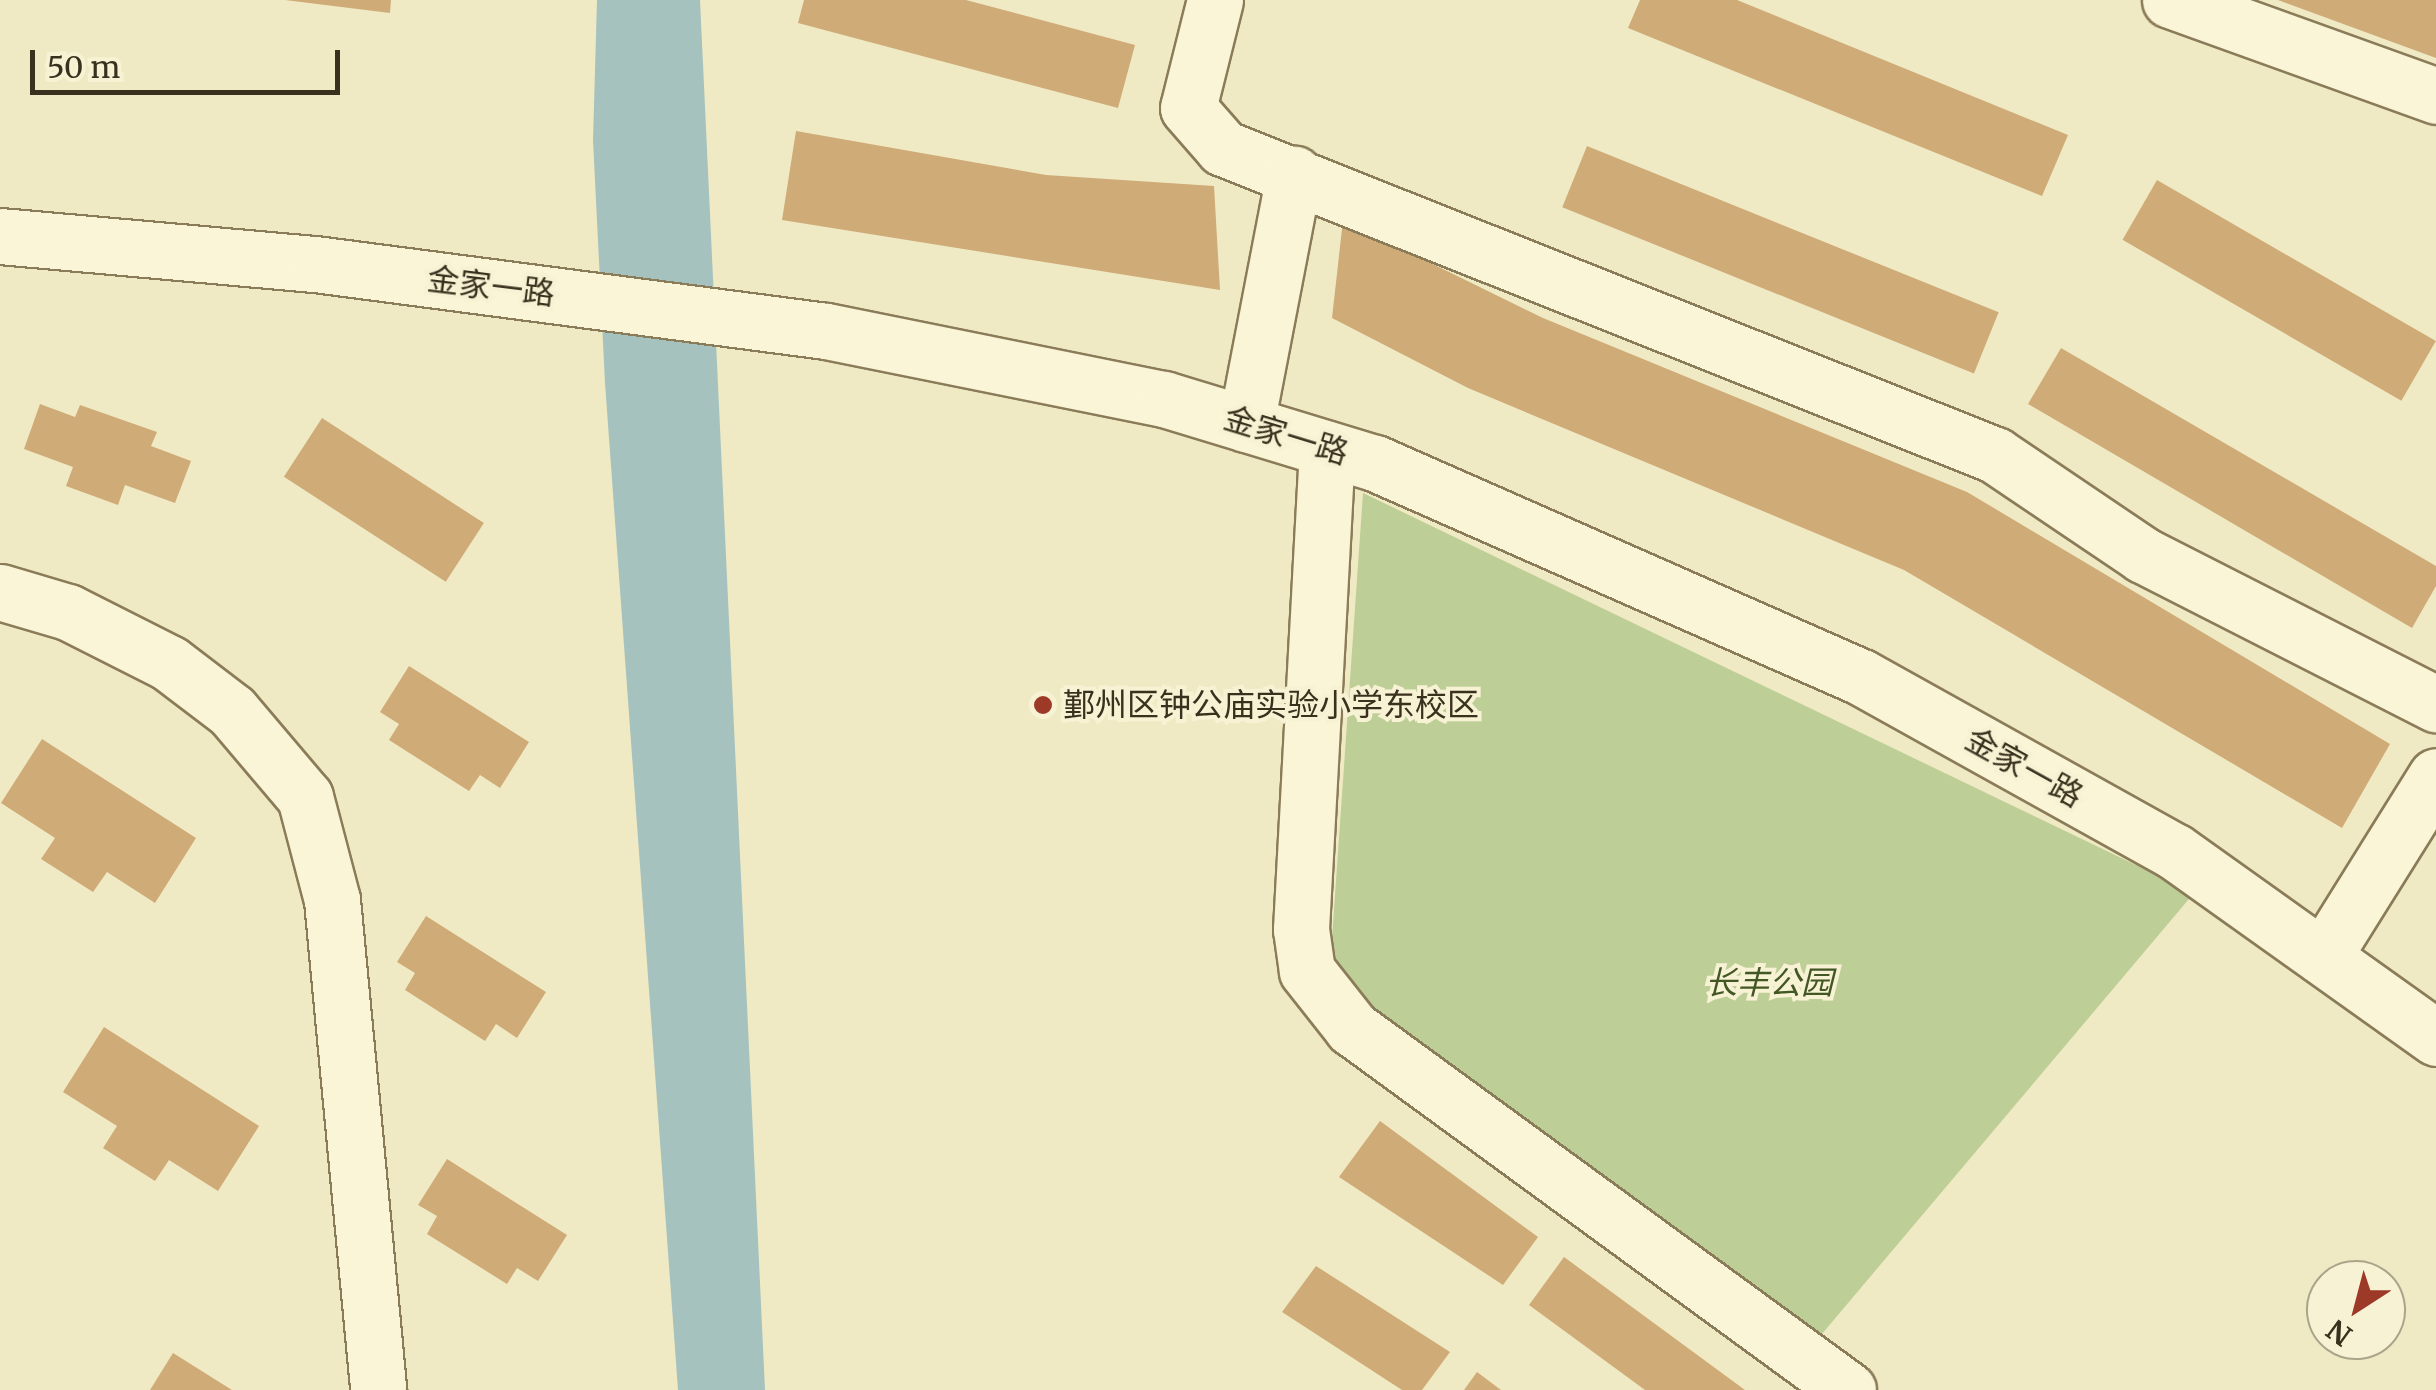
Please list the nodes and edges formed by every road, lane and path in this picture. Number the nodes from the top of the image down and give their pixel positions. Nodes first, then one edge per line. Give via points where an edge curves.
1 (1216, 0) edge
2 (2170, 0) edge
3 (2436, 96) edge
4 (1294, 174) junction
5 (0, 236) edge
6 (1246, 424) junction
7 (1327, 449) junction
8 (0, 592) edge
9 (2436, 704) edge
10 (2436, 776) edge
11 (2322, 957) junction
12 (2436, 1038) edge
13 (378, 1390) edge
14 (1848, 1390) edge

1 - 4 street via 1188,108 1223,148
2 - 3 street
4 - 6 street
4 - 9 street via 1994,455 2142,555
5 - 6 street, 金家一路 via 316,264 826,331
6 - 7 street, 金家一路
7 - 11 street, 金家一路 via 1860,677 2174,852
7 - 14 street via 1301,929 1306,972 1352,1028
8 - 13 street via 68,612 170,664 232,712 305,798 332,900
10 - 11 street
11 - 12 street, 金家一路

